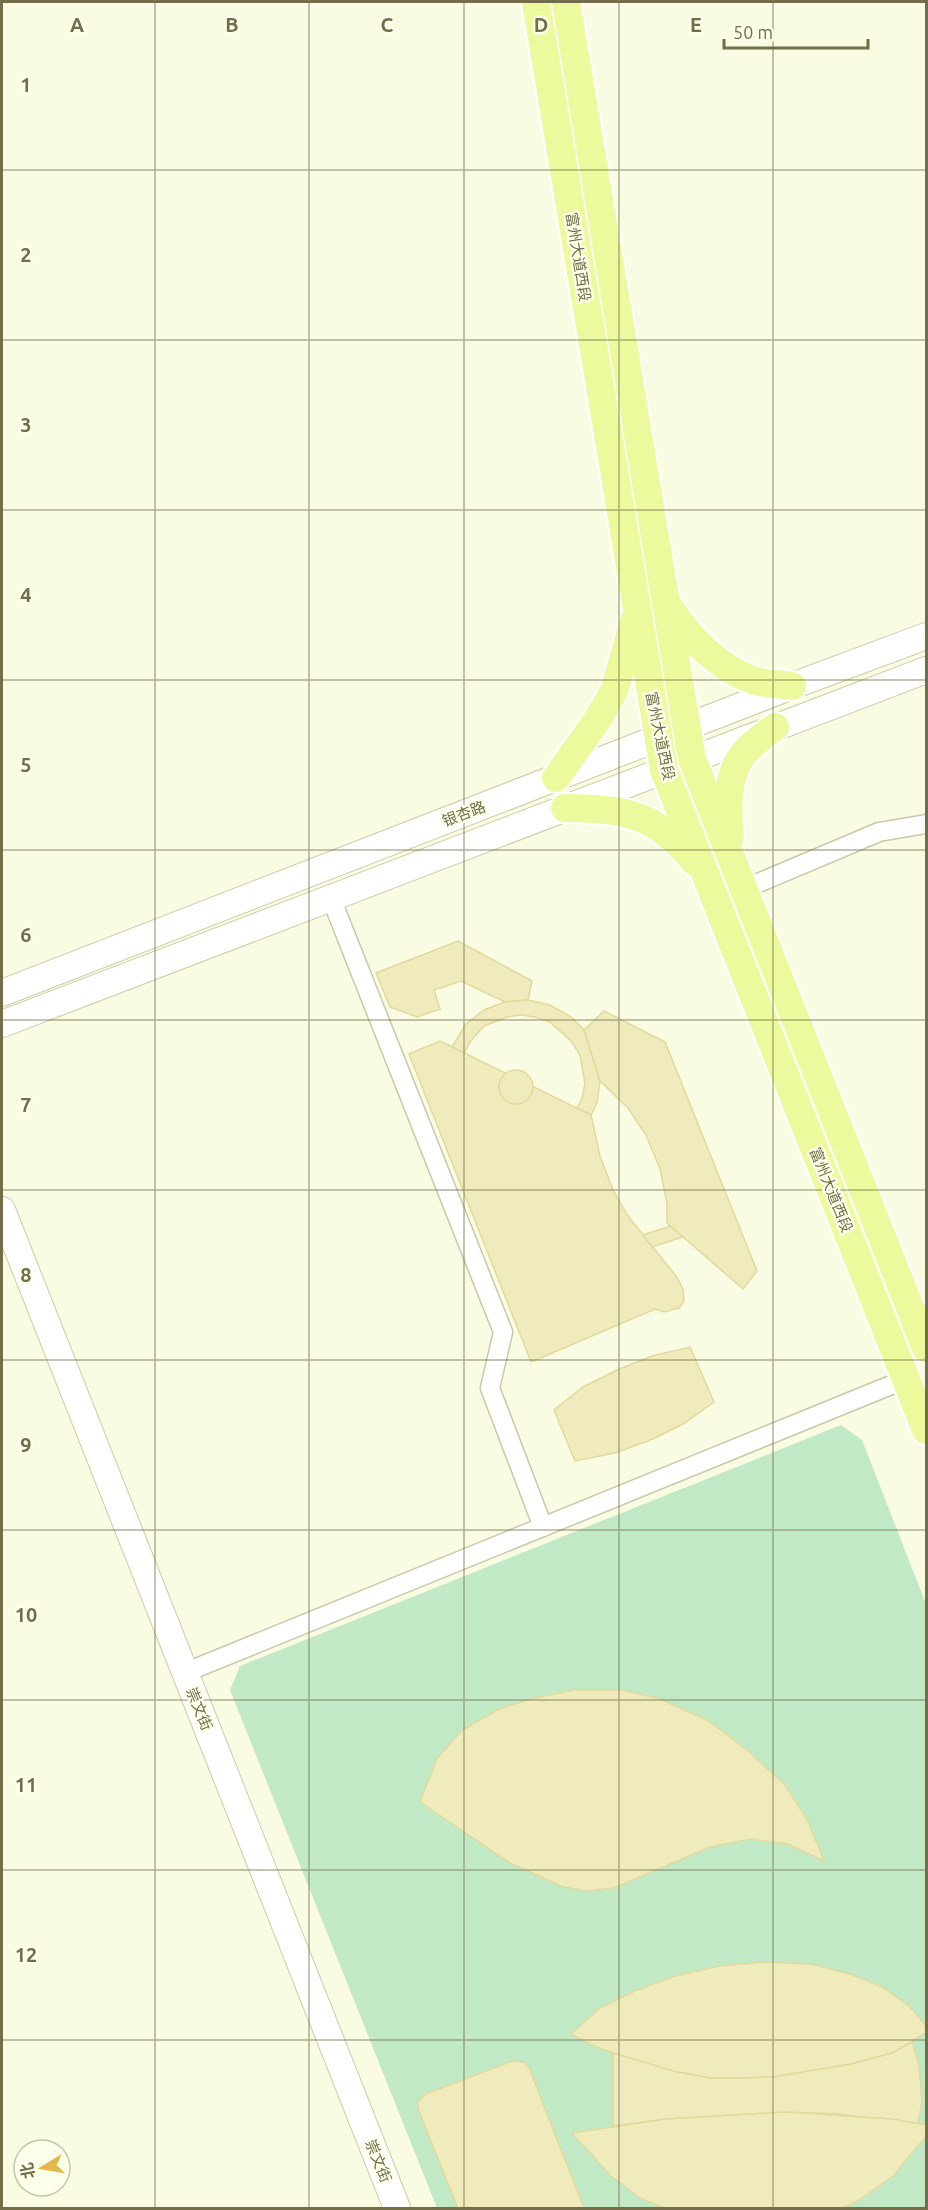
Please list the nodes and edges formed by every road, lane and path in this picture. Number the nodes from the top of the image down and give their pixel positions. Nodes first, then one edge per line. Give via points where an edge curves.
1 (536, 2) edge
2 (566, 2) edge
3 (665, 603) junction
4 (636, 611) junction
5 (927, 636) edge
6 (927, 670) edge
7 (792, 686) junction
8 (687, 727) junction
9 (775, 727) junction
10 (658, 738) junction
11 (692, 759) junction
12 (664, 770) junction
13 (556, 778) junction
14 (565, 808) junction
15 (927, 824) edge
16 (732, 859) junction
17 (705, 873) junction
18 (744, 889) junction
19 (331, 898) junction
20 (2, 993) edge
21 (2, 1024) edge
22 (2, 1210) edge
23 (927, 1348) edge
24 (906, 1379) junction
25 (927, 1430) edge
26 (543, 1527) junction
27 (184, 1672) junction
28 (397, 2208) edge

1 - 4 main road, 富州大道西段
2 - 3 main road, 富州大道西段
3 - 7 main road via 695,640 727,669 756,682
3 - 8 main road, 富州大道西段
4 - 10 main road, 富州大道西段
4 - 13 main road via 614,691
5 - 7 main road, 银杏路
6 - 9 main road, 银杏路
7 - 8 main road, 银杏路
8 - 10 main road, 银杏路
8 - 11 main road, 富州大道西段
9 - 11 main road, 银杏路
9 - 16 main road via 746,751 735,768 728,816
10 - 12 main road, 富州大道西段
10 - 13 main road, 银杏路
11 - 12 main road, 银杏路
11 - 16 main road, 富州大道西段
12 - 14 main road, 银杏路
12 - 17 main road, 富州大道西段
13 - 20 main road, 银杏路
14 - 17 main road via 617,810 638,816 682,846
14 - 19 main road, 银杏路
15 - 18 street via 879,832
16 - 18 main road, 富州大道西段
17 - 24 main road, 富州大道西段
18 - 23 main road, 富州大道西段
19 - 21 main road, 银杏路
19 - 26 street via 503,1332 490,1388
22 - 27 main road, 崇文街
24 - 25 main road, 富州大道西段
24 - 26 street
26 - 27 street
27 - 28 main road, 崇文街

